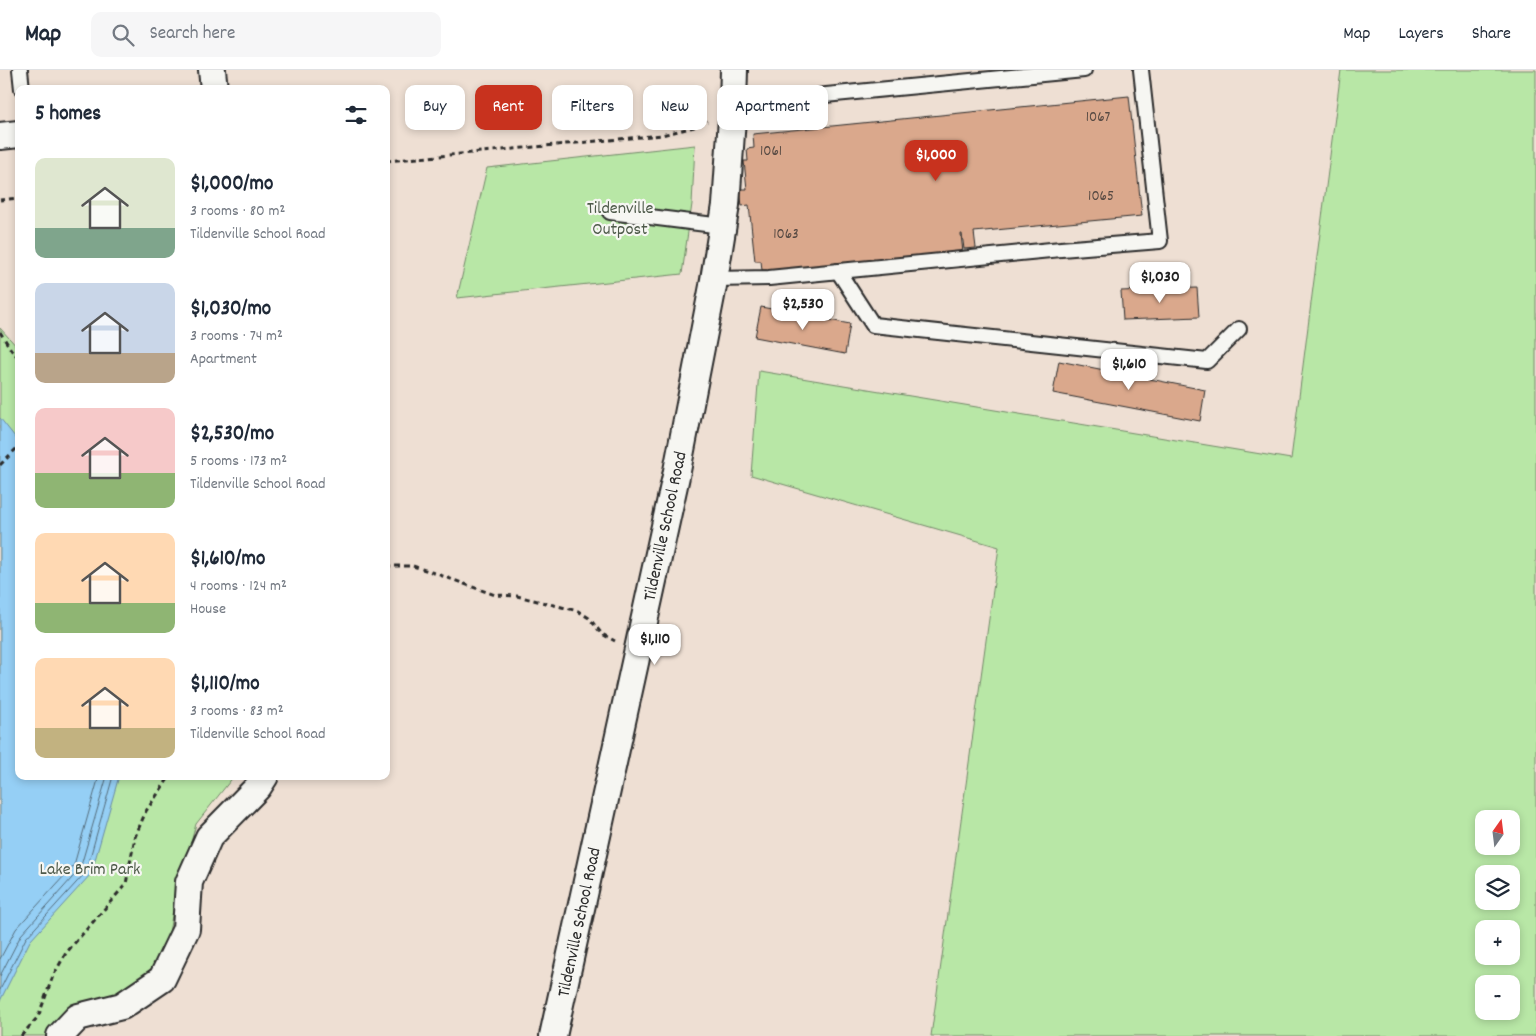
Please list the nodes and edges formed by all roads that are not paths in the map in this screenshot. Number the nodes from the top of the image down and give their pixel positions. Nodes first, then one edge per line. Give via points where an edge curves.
1 (20, 70) edge
2 (212, 70) edge
3 (734, 70) edge
4 (1084, 70) edge
5 (1141, 70) edge
6 (22, 85) edge
7 (214, 85) edge
8 (734, 85) edge
9 (828, 95) edge
10 (732, 130) edge
11 (15, 134) edge
12 (0, 136) edge
13 (610, 212) dead end
14 (722, 226) junction
15 (838, 271) junction
16 (714, 282) junction
17 (1239, 329) dead end
18 (262, 780) edge
19 (60, 1036) edge
20 (553, 1036) edge

1 - 6 lane
2 - 7 street
3 - 8 street, Tildenville School Road
4 - 9 lane
5 - 15 lane via 1160,241
10 - 14 street, Tildenville School Road
11 - 12 street
13 - 14 lane
14 - 16 street, Tildenville School Road
15 - 16 lane
15 - 17 lane via 873,325 1207,361
16 - 20 street, Tildenville School Road via 674,485
18 - 19 street via 209,837 189,882 186,929 162,979 122,1006 78,1018

